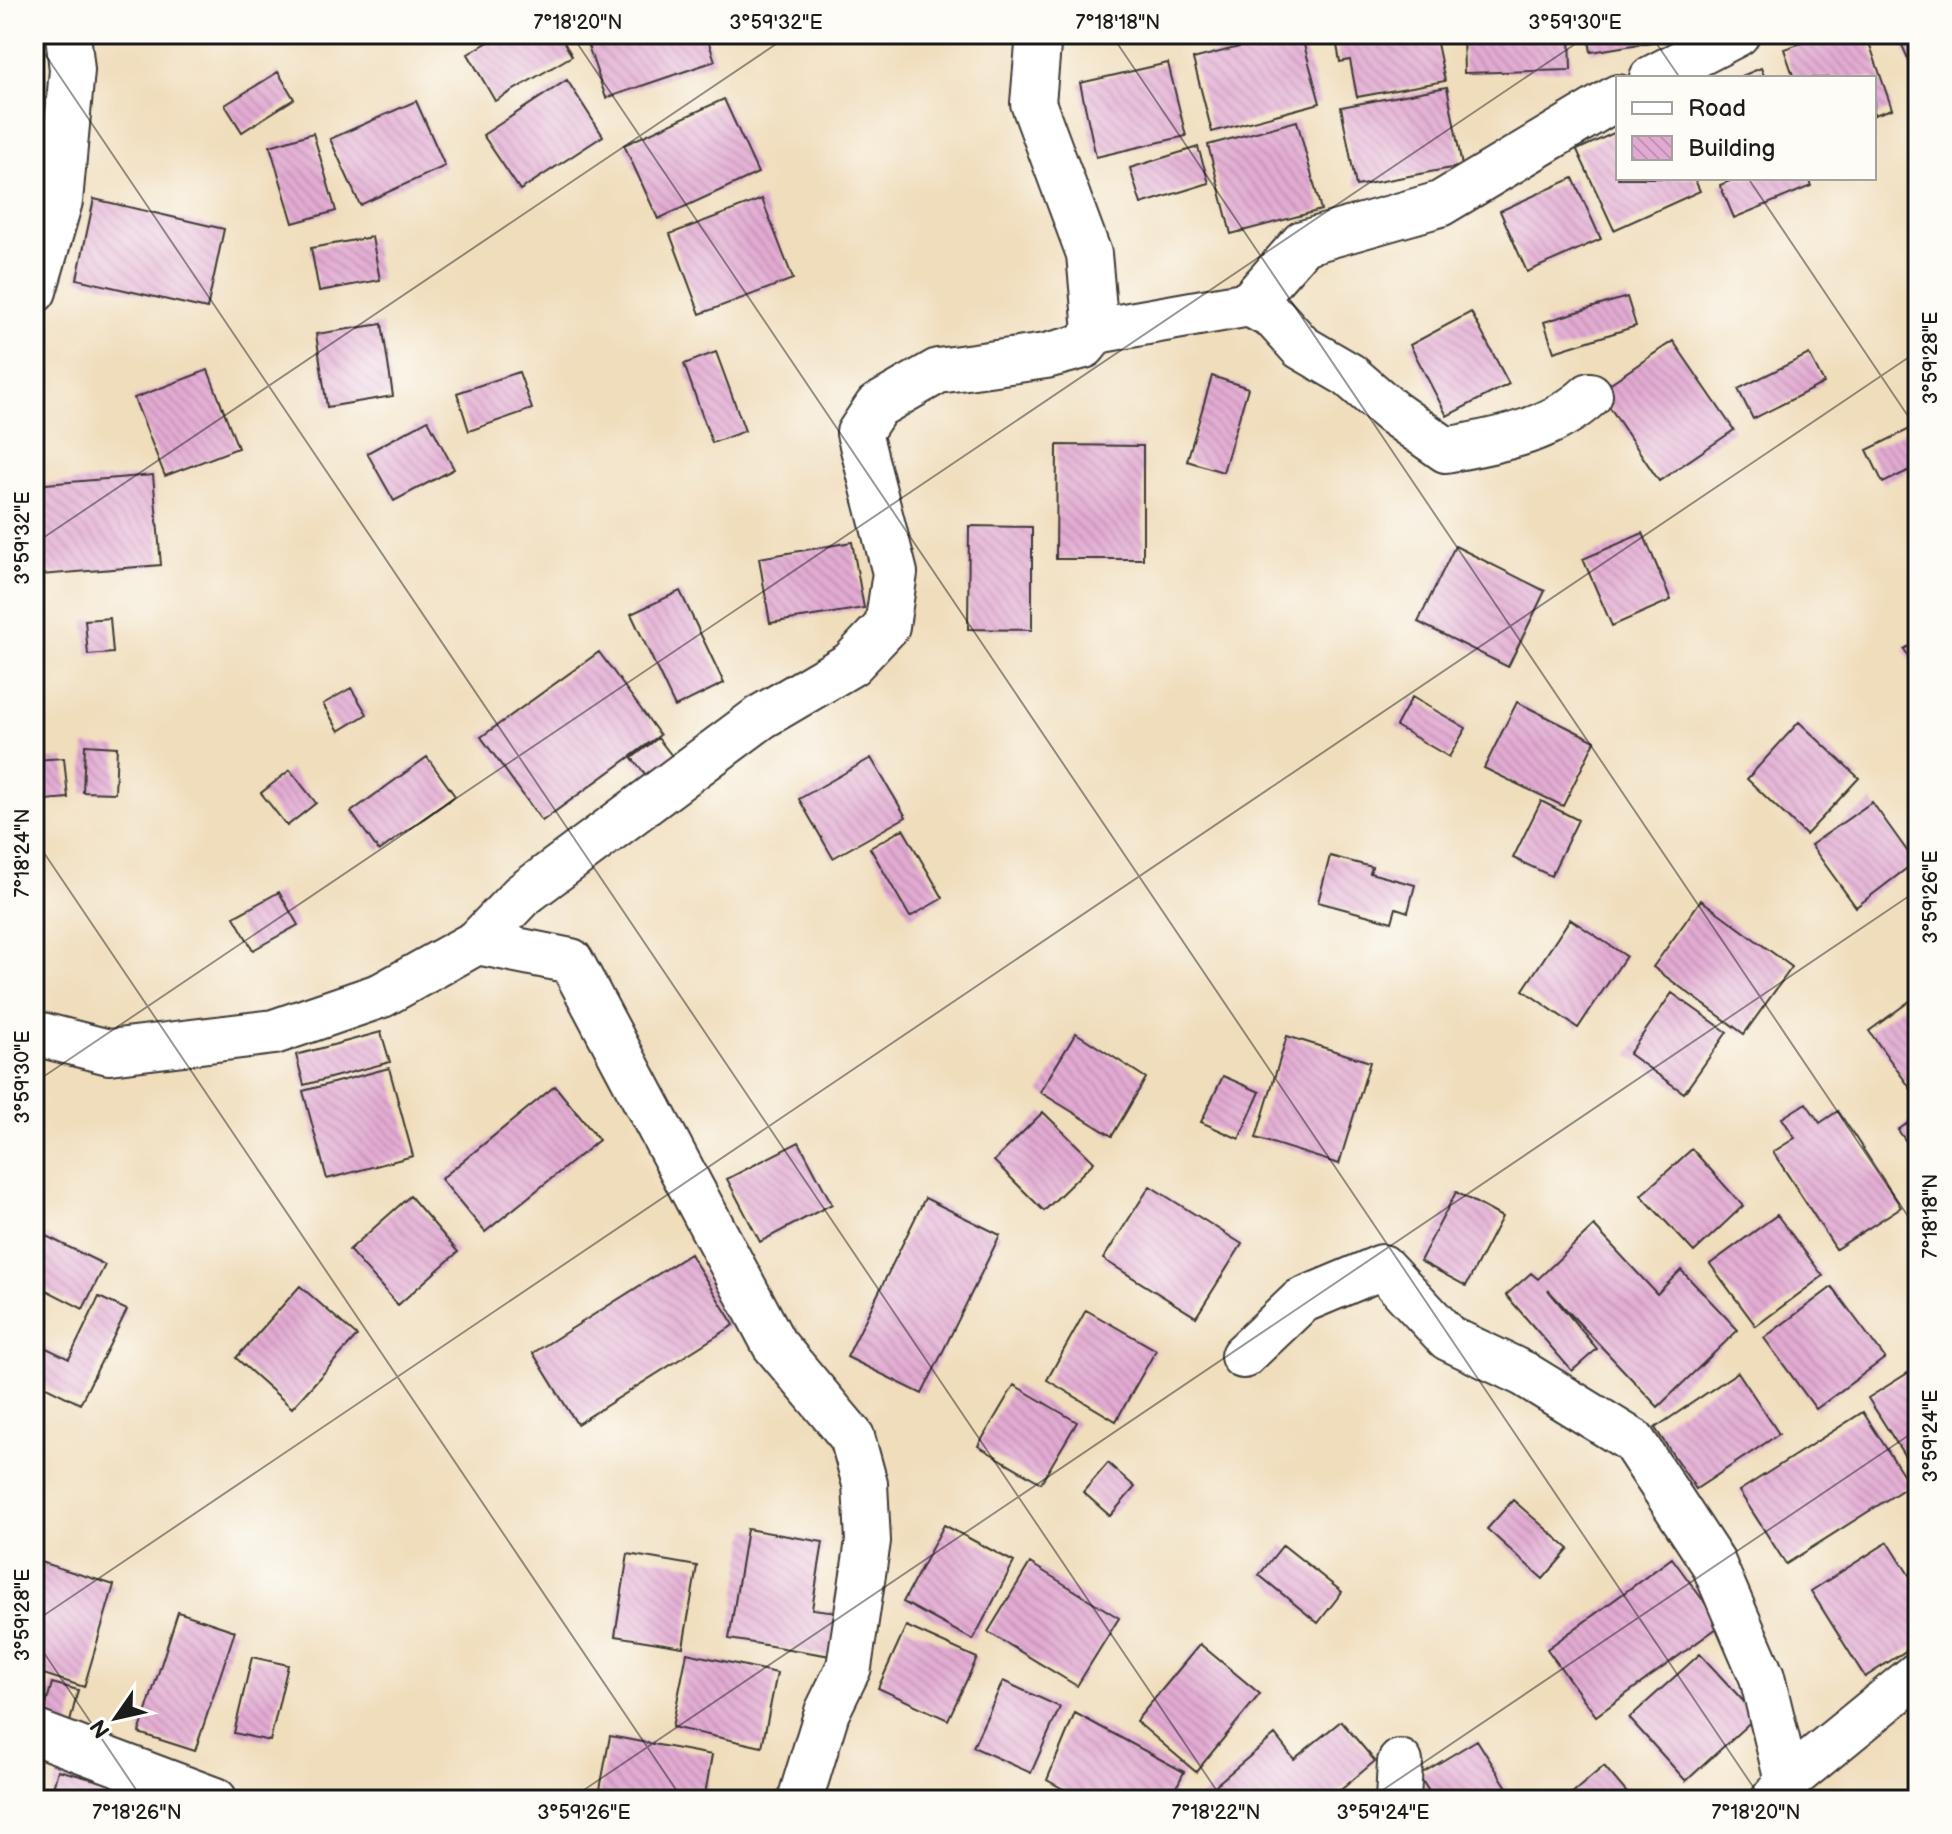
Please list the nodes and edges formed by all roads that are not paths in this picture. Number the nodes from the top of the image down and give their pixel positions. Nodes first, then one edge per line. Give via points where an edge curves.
1 (68, 34) edge
2 (1039, 34) edge
3 (1737, 34) edge
4 (1656, 76) edge
5 (1616, 98) edge
6 (34, 291) edge
7 (1249, 304) junction
8 (1096, 331) junction
9 (1590, 395) dead end
10 (477, 942) junction
11 (34, 1033) edge
12 (1243, 1356) dead end
13 (1918, 1674) edge
14 (34, 1732) edge
15 (1780, 1791) edge
16 (215, 1800) edge
17 (800, 1800) edge

1 - 6 street via 72,70 60,201
2 - 8 street via 1033,103 1089,254
3 - 4 street
5 - 7 street via 1440,204 1303,243
7 - 8 street
7 - 9 street via 1275,318 1301,347 1349,375 1446,450 1512,438 1571,413
8 - 10 street via 1084,346 938,371 877,406 859,433 895,573 887,626 851,664 761,717 521,896
10 - 11 street via 382,995 274,1032 109,1052
10 - 17 street via 571,961 774,1344 852,1437 865,1484 868,1541 849,1667 827,1712
12 - 15 street via 1301,1301 1382,1267 1448,1338 1524,1374 1633,1441 1713,1563 1762,1677
13 - 15 street
14 - 16 street

